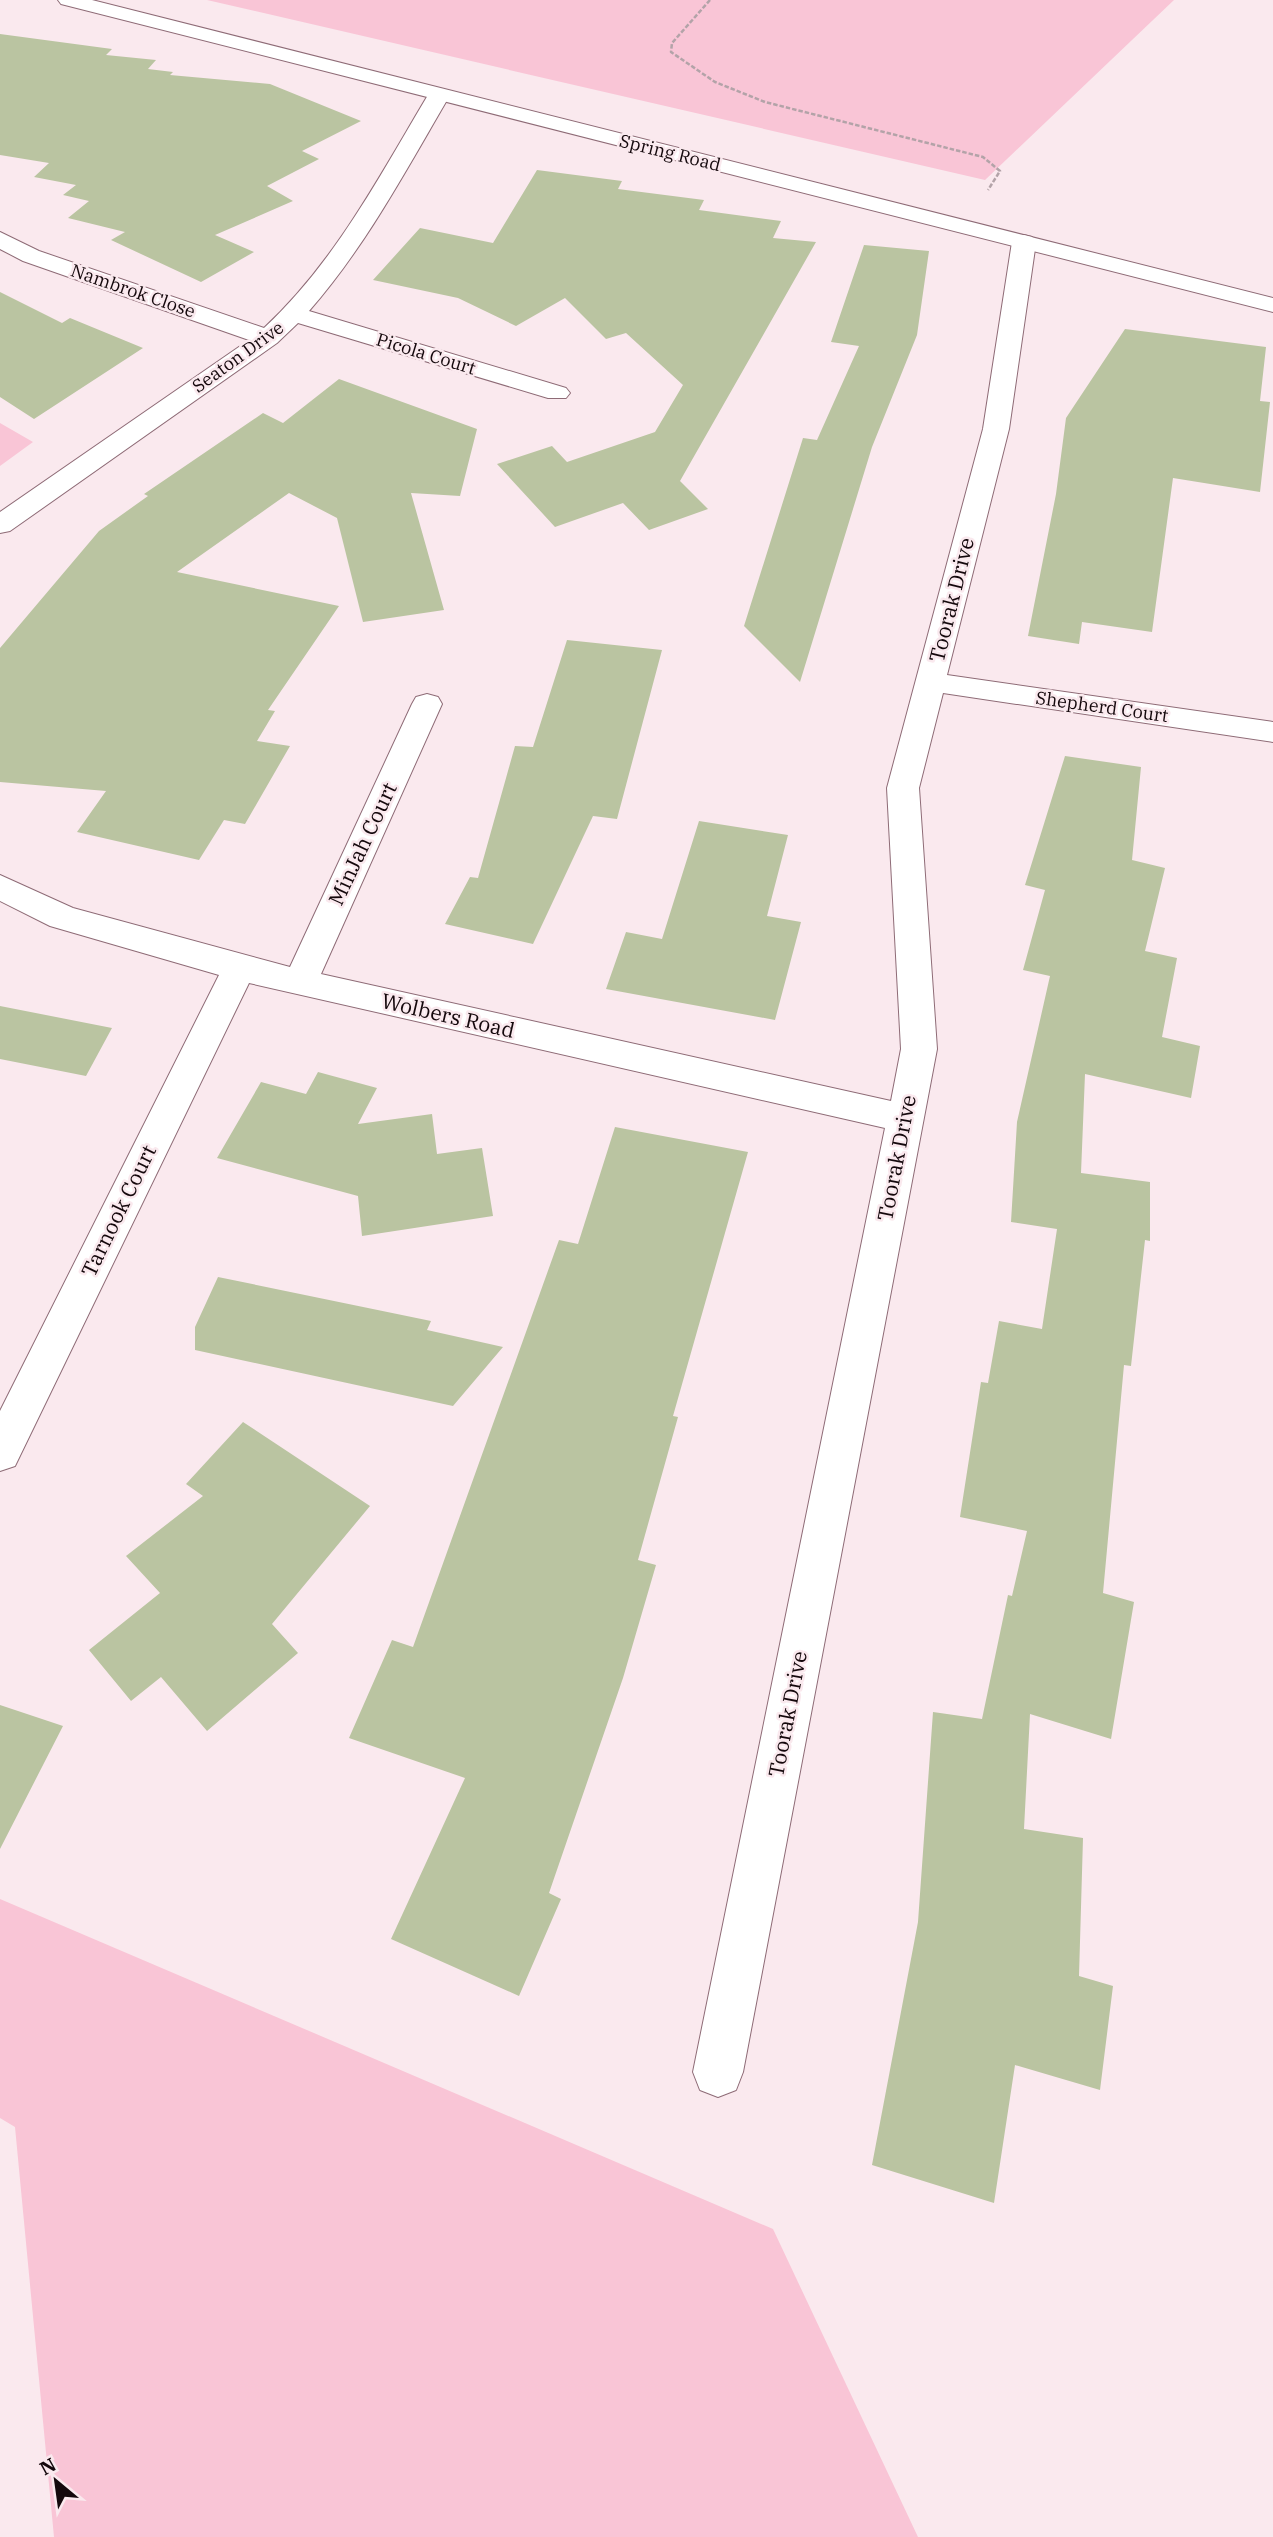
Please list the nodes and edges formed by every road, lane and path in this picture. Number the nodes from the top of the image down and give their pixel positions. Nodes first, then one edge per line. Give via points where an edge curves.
1 (68, 0) edge
2 (710, 0) edge
3 (439, 95) junction
4 (988, 190) dead end
5 (0, 239) edge
6 (1024, 242) junction
7 (1273, 305) edge
8 (296, 315) junction
9 (268, 338) junction
10 (556, 393) dead end
11 (0, 526) edge
12 (931, 682) junction
13 (427, 704) dead end
14 (1273, 732) edge
15 (0, 887) edge
16 (239, 968) junction
17 (300, 983) junction
18 (905, 1118) junction
19 (0, 1453) edge
20 (718, 2072) dead end

1 - 3 street, Spring Road
2 - 4 path via 672,43 671,52 681,61 765,102 983,157 1000,171
3 - 6 street, Spring Road
3 - 8 street, Seaton Drive via 349,244
5 - 9 street, Nambrok Close via 31,256
6 - 7 street, Spring Road
6 - 12 street, Toorak Drive via 996,429
8 - 9 street, Seaton Drive
8 - 10 street, Picola Court
9 - 11 street, Seaton Drive
12 - 14 street, Shepherd Court
12 - 18 street, Toorak Drive via 903,788 919,1049
13 - 17 street, MinJah Court
15 - 16 street, Wolbers Road via 62,917
16 - 17 street, Wolbers Road
16 - 19 street, Tarnook Court
17 - 18 street, Wolbers Road
18 - 20 street, Toorak Drive

